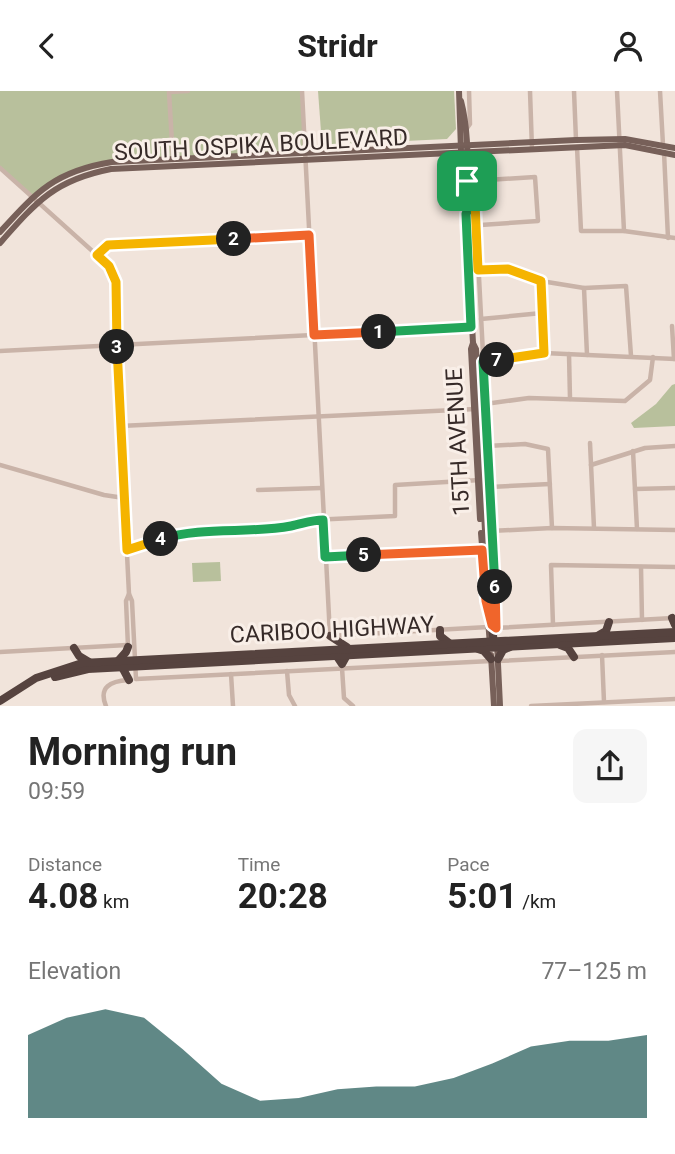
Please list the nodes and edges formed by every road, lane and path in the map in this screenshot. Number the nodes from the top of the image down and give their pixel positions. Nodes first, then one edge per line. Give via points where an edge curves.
1 (188, 91) edge
2 (302, 91) edge
3 (469, 91) edge
4 (530, 91) edge
5 (574, 91) edge
6 (617, 91) edge
7 (660, 91) edge
8 (459, 93) edge
9 (465, 132) junction
10 (620, 142) junction
11 (577, 143) junction
12 (531, 146) junction
13 (675, 148) edge
14 (463, 149) junction
15 (664, 149) junction
16 (675, 155) edge
17 (305, 156) junction
18 (173, 163) junction
19 (0, 168) edge
20 (470, 181) junction
21 (35, 199) junction
22 (466, 214) junction
23 (476, 225) junction
24 (466, 226) junction
25 (2, 231) edge
26 (624, 231) junction
27 (309, 235) junction
28 (668, 238) junction
29 (675, 238) edge
30 (0, 243) edge
31 (97, 255) junction
32 (478, 270) junction
33 (541, 281) junction
34 (584, 288) junction
35 (542, 313) junction
36 (481, 319) junction
37 (672, 326) dead end
38 (471, 327) junction
39 (314, 335) junction
40 (117, 345) junction
41 (0, 351) edge
42 (544, 353) junction
43 (569, 354) junction
44 (587, 355) junction
45 (631, 356) junction
46 (653, 357) junction
47 (674, 359) edge
48 (477, 362) junction
49 (570, 400) junction
50 (485, 404) junction
51 (476, 409) junction
52 (318, 417) junction
53 (121, 426) junction
54 (590, 443) dead end
55 (675, 446) edge
56 (484, 447) junction
57 (634, 451) junction
58 (488, 459) joint
59 (591, 464) junction
60 (0, 465) edge
61 (480, 480) junction
62 (550, 484) junction
63 (490, 487) junction
64 (321, 488) junction
65 (675, 488) edge
66 (635, 489) junction
67 (258, 490) dead end
68 (124, 498) junction
69 (323, 520) junction
70 (552, 527) junction
71 (594, 528) junction
72 (637, 529) junction
73 (675, 530) edge
74 (486, 531) junction
75 (127, 550) junction
76 (484, 550) junction
77 (325, 557) junction
78 (641, 567) junction
79 (675, 567) edge
80 (494, 590) junction
81 (129, 594) junction
82 (642, 620) junction
83 (674, 621) edge
84 (609, 622) junction
85 (553, 625) junction
86 (492, 628) junction
87 (675, 632) edge
88 (440, 633) junction
89 (330, 636) junction
90 (593, 636) junction
91 (675, 638) edge
92 (514, 643) junction
93 (450, 644) junction
94 (493, 644) junction
95 (558, 644) junction
96 (432, 645) junction
97 (472, 645) junction
98 (127, 646) junction
99 (75, 650) junction
100 (312, 651) junction
101 (0, 652) edge
102 (350, 652) junction
103 (675, 652) edge
104 (330, 654) junction
105 (602, 655) junction
106 (574, 657) junction
107 (494, 660) junction
108 (92, 662) junction
109 (128, 663) junction
110 (71, 666) junction
111 (342, 666) junction
112 (287, 671) junction
113 (231, 674) junction
114 (133, 680) junction
115 (675, 698) edge
116 (604, 702) junction
117 (0, 703) edge
118 (106, 706) edge
119 (233, 706) edge
120 (295, 706) edge
121 (353, 706) edge
122 (494, 706) edge
123 (500, 706) edge
124 (531, 706) edge

1 - 18 street via 169,92
2 - 17 street
3 - 9 street, 15TH AVENUE via 470,124
4 - 12 street
5 - 11 street
6 - 10 street
7 - 15 street
8 - 9 main road, 15TH AVENUE
8 - 14 main road, 15TH AVENUE
9 - 14 main road, 15TH AVENUE
10 - 11 main road, SOUTH OSPIKA BOULEVARD
10 - 15 main road, SOUTH OSPIKA BOULEVARD
10 - 26 street
11 - 12 main road, SOUTH OSPIKA BOULEVARD
11 - 26 street via 581,232
12 - 14 main road, SOUTH OSPIKA BOULEVARD
13 - 15 main road, SOUTH OSPIKA BOULEVARD
14 - 17 main road, SOUTH OSPIKA BOULEVARD
14 - 20 main road, 15TH AVENUE
14 - 22 main road, 15TH AVENUE
15 - 16 main road, SOUTH OSPIKA BOULEVARD
15 - 28 street
17 - 18 main road, SOUTH OSPIKA BOULEVARD
17 - 27 street
18 - 21 main road, SOUTH OSPIKA BOULEVARD via 89,166 50,183
19 - 21 street
20 - 22 main road, 15TH AVENUE
20 - 23 street, 15TH AVENUE
20 - 23 street via 535,177 538,221
21 - 25 main road, SOUTH OSPIKA BOULEVARD
21 - 31 street
22 - 24 main road, 15TH AVENUE
23 - 24 street
23 - 32 street, 15TH AVENUE
24 - 38 main road, 15TH AVENUE
25 - 30 main road, SOUTH OSPIKA BOULEVARD
26 - 28 street
27 - 31 street via 108,245
27 - 39 street
28 - 29 street
31 - 40 street via 116,282
32 - 33 street via 508,269
32 - 36 street, 15TH AVENUE
33 - 34 street
33 - 35 street
34 - 44 street
34 - 45 street via 626,286
35 - 36 street
35 - 42 street
36 - 48 street, 15TH AVENUE
37 - 47 street
38 - 39 street
38 - 48 main road, 15TH AVENUE
39 - 40 street
39 - 52 street
40 - 41 street
40 - 53 street
42 - 43 street
42 - 48 street
43 - 44 street
43 - 49 street
44 - 45 street
45 - 46 street
46 - 47 street
46 - 49 street via 650,380 625,401
48 - 50 street, 15TH AVENUE
48 - 51 main road, 15TH AVENUE
49 - 50 street via 529,398
50 - 56 street, 15TH AVENUE
51 - 52 street
51 - 56 main road, 15TH AVENUE
51 - 61 main road, 15TH AVENUE
52 - 53 street
52 - 64 street
53 - 68 street
54 - 59 street
55 - 57 street
56 - 58 main road
56 - 61 main road, 15TH AVENUE
56 - 62 street via 525,444 548,449
57 - 59 street
57 - 66 street
58 - 63 street, 15TH AVENUE
59 - 71 street
60 - 68 street
61 - 69 street via 396,484 395,516
61 - 74 main road, 15TH AVENUE
62 - 63 street
62 - 70 street
63 - 74 street, 15TH AVENUE
64 - 67 street
64 - 69 street
65 - 66 street
66 - 72 street
68 - 75 street
69 - 75 street via 194,531
69 - 77 street
70 - 71 street
70 - 74 street
71 - 72 street
72 - 73 street
74 - 76 main road, 15TH AVENUE
74 - 80 street, 15TH AVENUE
75 - 81 street
76 - 77 street
76 - 80 main road, 15TH AVENUE
76 - 86 main road, 15TH AVENUE
77 - 89 street
78 - 79 street
78 - 82 street
78 - 85 street via 551,565
80 - 86 main road, 15TH AVENUE
81 - 98 street
81 - 109 street
82 - 83 street
82 - 84 street
84 - 85 street
84 - 90 highway via 605,633
85 - 86 street
86 - 88 street
86 - 92 highway
86 - 94 highway
86 - 97 highway
87 - 90 highway, CARIBOO HIGHWAY
88 - 89 street
88 - 93 highway
88 - 96 highway
89 - 100 highway
89 - 102 highway
89 - 104 highway
90 - 92 highway, CARIBOO HIGHWAY
91 - 95 highway, CARIBOO HIGHWAY
92 - 94 highway, CARIBOO HIGHWAY
92 - 95 highway, CARIBOO HIGHWAY
92 - 107 highway
93 - 96 highway, CARIBOO HIGHWAY
93 - 97 highway, CARIBOO HIGHWAY
94 - 97 highway, CARIBOO HIGHWAY
94 - 107 main road
95 - 106 highway
96 - 102 highway, CARIBOO HIGHWAY
97 - 102 highway, CARIBOO HIGHWAY
97 - 107 highway
98 - 99 street
98 - 109 highway
99 - 101 street
99 - 108 highway
99 - 110 highway
100 - 104 highway, CARIBOO HIGHWAY
100 - 109 highway, CARIBOO HIGHWAY
102 - 104 highway, CARIBOO HIGHWAY
102 - 111 highway
103 - 105 street
104 - 109 highway, CARIBOO HIGHWAY
104 - 111 highway
105 - 106 street
105 - 116 street
106 - 107 street
107 - 111 street
107 - 122 main road
107 - 123 main road
108 - 109 highway, CARIBOO HIGHWAY
108 - 110 highway, CARIBOO HIGHWAY
109 - 114 highway
109 - 114 street
109 - 117 highway, CARIBOO HIGHWAY via 65,674
110 - 117 highway, CARIBOO HIGHWAY via 36,678
111 - 112 street
111 - 121 street via 344,698
112 - 113 street
112 - 120 street
113 - 114 street
113 - 119 street
114 - 118 street via 113,681 107,686 103,692
115 - 116 street
116 - 124 street

